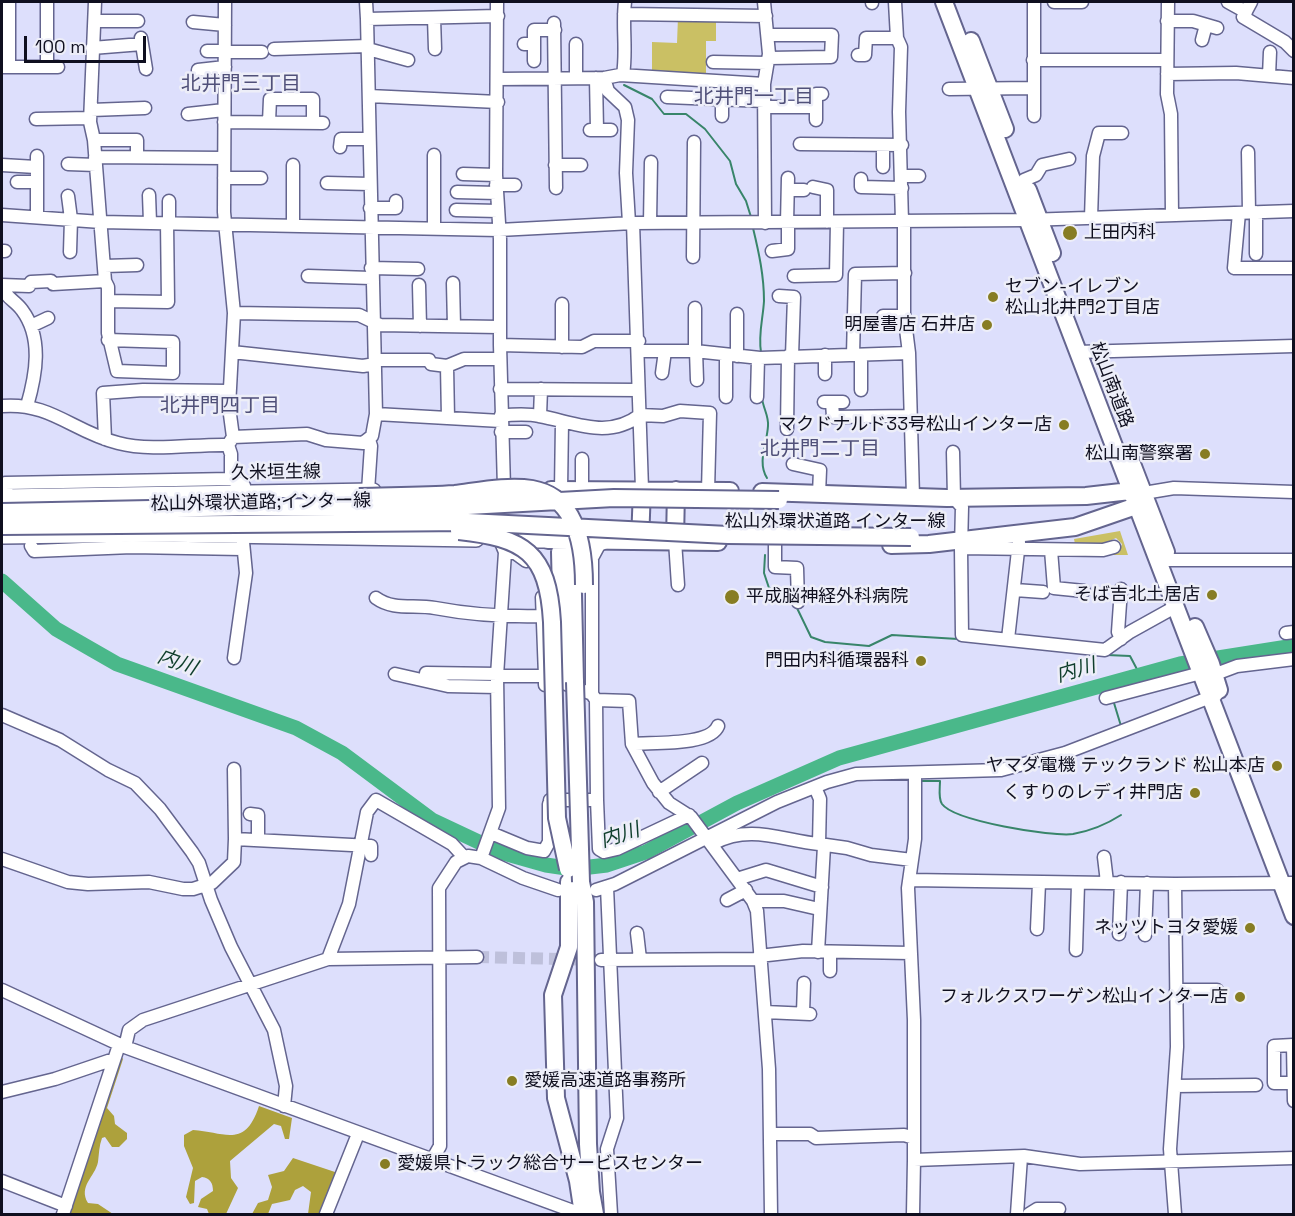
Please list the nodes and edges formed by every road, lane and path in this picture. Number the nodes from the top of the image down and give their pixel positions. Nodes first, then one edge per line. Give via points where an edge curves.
1 (9, 2) edge
2 (47, 2) edge
3 (95, 2) edge
4 (225, 2) edge
5 (366, 2) edge
6 (497, 2) edge
7 (764, 2) edge
8 (895, 2) edge
9 (944, 2) edge
10 (955, 2) edge
11 (1034, 2) edge
12 (1054, 2) edge
13 (1082, 2) edge
14 (1168, 2) edge
15 (1228, 2) edge
16 (1248, 7) edge
17 (624, 8) edge
18 (498, 16) junction
19 (434, 18) junction
20 (767, 18) junction
21 (367, 19) junction
22 (96, 21) junction
23 (138, 21) dead end
24 (1167, 21) junction
25 (193, 22) dead end
26 (225, 25) junction
27 (734, 25) dead end
28 (769, 35) junction
29 (897, 38) junction
30 (1202, 40) dead end
31 (576, 44) dead end
32 (368, 47) junction
33 (92, 48) junction
34 (435, 49) dead end
35 (207, 51) dead end
36 (225, 51) junction
37 (1293, 51) edge
38 (1270, 52) dead end
39 (858, 55) dead end
40 (403, 56) dead end
41 (768, 60) junction
42 (1033, 60) junction
43 (1167, 60) junction
44 (534, 61) dead end
45 (713, 63) dead end
46 (5, 67) edge
47 (225, 67) junction
48 (145, 69) dead end
49 (198, 70) dead end
50 (1167, 74) junction
51 (623, 75) junction
52 (1269, 76) junction
53 (557, 78) junction
54 (576, 78) junction
55 (600, 78) junction
56 (1293, 78) edge
57 (498, 79) junction
58 (764, 84) junction
59 (983, 88) junction
60 (1032, 88) junction
61 (949, 90) dead end
62 (822, 94) dead end
63 (369, 96) junction
64 (667, 96) dead end
65 (722, 100) junction
66 (498, 102) junction
67 (765, 104) junction
68 (145, 108) dead end
69 (91, 114) junction
70 (188, 114) dead end
71 (224, 116) junction
72 (722, 116) dead end
73 (1034, 116) dead end
74 (36, 119) dead end
75 (270, 122) junction
76 (611, 130) dead end
77 (1122, 133) dead end
78 (369, 139) junction
79 (94, 140) junction
80 (694, 142) dead end
81 (800, 144) dead end
82 (883, 145) junction
83 (902, 145) junction
84 (340, 147) dead end
85 (1248, 152) dead end
86 (434, 155) dead end
87 (137, 157) junction
88 (224, 158) junction
89 (1069, 159) dead end
90 (96, 161) junction
91 (651, 162) dead end
92 (68, 164) dead end
93 (2, 165) edge
94 (293, 165) dead end
95 (555, 165) junction
96 (581, 165) dead end
97 (883, 167) dead end
98 (464, 174) dead end
99 (919, 176) dead end
100 (224, 178) junction
101 (261, 178) dead end
102 (861, 178) dead end
103 (1024, 180) junction
104 (17, 182) dead end
105 (37, 182) junction
106 (902, 182) junction
107 (327, 183) dead end
108 (370, 184) junction
109 (496, 184) junction
110 (515, 185) dead end
111 (556, 188) dead end
112 (457, 192) dead end
113 (149, 195) dead end
114 (68, 196) dead end
115 (170, 201) dead end
116 (396, 201) dead end
117 (370, 208) junction
118 (456, 210) dead end
119 (498, 211) junction
120 (1293, 211) edge
121 (1248, 212) junction
122 (2, 215) edge
123 (1172, 215) junction
124 (37, 216) junction
125 (1091, 218) junction
126 (71, 219) junction
127 (1033, 220) junction
128 (101, 222) junction
129 (150, 222) junction
130 (168, 222) junction
131 (832, 222) junction
132 (903, 222) junction
133 (631, 223) junction
134 (650, 223) junction
135 (693, 223) junction
136 (765, 223) junction
137 (788, 223) junction
138 (226, 224) junction
139 (293, 225) junction
140 (370, 226) junction
141 (434, 228) junction
142 (499, 230) junction
143 (772, 251) dead end
144 (70, 252) dead end
145 (1256, 254) dead end
146 (693, 257) dead end
147 (137, 265) dead end
148 (105, 266) junction
149 (1293, 268) edge
150 (418, 269) dead end
151 (371, 273) junction
152 (905, 273) junction
153 (794, 276) dead end
154 (317, 279) dead end
155 (105, 281) junction
156 (453, 283) dead end
157 (2, 285) edge
158 (419, 285) dead end
159 (779, 296) dead end
160 (108, 301) junction
161 (562, 304) dead end
162 (695, 308) dead end
163 (234, 313) junction
164 (737, 314) dead end
165 (883, 316) dead end
166 (904, 316) junction
167 (48, 318) dead end
168 (374, 322) junction
169 (31, 326) junction
170 (420, 326) junction
171 (454, 326) junction
172 (499, 327) junction
173 (108, 340) junction
174 (500, 345) junction
175 (639, 346) junction
176 (1293, 346) edge
177 (562, 347) junction
178 (665, 351) junction
179 (696, 351) junction
180 (232, 352) junction
181 (1083, 352) junction
182 (909, 353) junction
183 (732, 355) junction
184 (825, 355) junction
185 (857, 355) junction
186 (790, 356) junction
187 (758, 358) junction
188 (500, 360) junction
189 (375, 362) junction
190 (447, 366) junction
191 (662, 373) dead end
192 (825, 374) dead end
193 (697, 380) dead end
194 (500, 389) junction
195 (541, 389) junction
196 (638, 390) junction
197 (861, 390) dead end
198 (229, 391) junction
199 (726, 397) dead end
200 (757, 397) dead end
201 (833, 402) dead end
202 (2, 406) edge
203 (27, 406) junction
204 (376, 414) junction
205 (640, 415) junction
206 (540, 416) junction
207 (911, 416) junction
208 (448, 418) junction
209 (562, 422) junction
210 (501, 423) junction
211 (790, 424) dead end
212 (526, 432) dead end
213 (105, 439) junction
214 (369, 440) junction
215 (230, 441) junction
216 (953, 452) dead end
217 (582, 459) dead end
218 (793, 464) dead end
219 (231, 479) junction
220 (504, 488) junction
221 (642, 489) junction
222 (416, 490) junction
223 (556, 490) junction
224 (582, 490) junction
225 (676, 490) junction
226 (368, 491) junction
227 (708, 491) junction
228 (4, 492) edge
229 (1293, 492) edge
230 (819, 494) junction
231 (853, 496) junction
232 (913, 497) junction
233 (1137, 497) junction
234 (954, 498) junction
235 (246, 500) junction
236 (2, 512) edge
237 (281, 522) junction
238 (2, 526) edge
239 (2, 536) edge
240 (417, 537) junction
241 (565, 539) junction
242 (548, 540) joint
243 (609, 540) junction
244 (640, 541) junction
245 (675, 541) junction
246 (243, 542) junction
247 (1019, 542) junction
248 (775, 543) junction
249 (943, 543) junction
250 (962, 544) junction
251 (32, 546) dead end
252 (502, 546) junction
253 (1114, 547) dead end
254 (1051, 550) junction
255 (1293, 560) edge
256 (1164, 561) junction
257 (678, 585) dead end
258 (1016, 590) junction
259 (1120, 590) dead end
260 (1084, 591) dead end
261 (1043, 592) dead end
262 (376, 598) dead end
263 (798, 602) dead end
264 (1175, 606) junction
265 (543, 616) junction
266 (501, 617) junction
267 (1008, 639) junction
268 (1121, 639) junction
269 (1196, 645) junction
270 (234, 658) dead end
271 (1293, 659) edge
272 (1206, 670) junction
273 (426, 673) dead end
274 (395, 674) dead end
275 (545, 676) junction
276 (498, 679) junction
277 (1215, 695) junction
278 (594, 697) junction
279 (1106, 698) dead end
280 (2, 715) edge
281 (718, 726) dead end
282 (632, 744) junction
283 (702, 763) dead end
284 (234, 769) dead end
285 (915, 775) junction
286 (815, 787) junction
287 (659, 792) junction
288 (549, 800) junction
289 (597, 800) junction
290 (250, 814) dead end
291 (690, 816) junction
292 (490, 835) junction
293 (236, 839) junction
294 (708, 839) junction
295 (258, 840) junction
296 (821, 845) junction
297 (361, 846) junction
298 (371, 855) dead end
299 (482, 856) junction
300 (464, 857) junction
301 (1104, 857) dead end
302 (2, 859) edge
303 (912, 860) junction
304 (737, 879) junction
305 (910, 880) junction
306 (1107, 882) junction
307 (1121, 882) junction
308 (1039, 883) junction
309 (1146, 883) junction
310 (1078, 884) junction
311 (1175, 884) junction
312 (1290, 884) edge
313 (582, 885) junction
314 (206, 886) junction
315 (822, 887) junction
316 (746, 890) junction
317 (727, 900) dead end
318 (753, 902) junction
319 (819, 909) junction
320 (1293, 916) edge
321 (1037, 929) dead end
322 (637, 933) dead end
323 (1119, 934) dead end
324 (1145, 935) dead end
325 (1075, 950) dead end
326 (824, 952) junction
327 (910, 953) junction
328 (437, 956) junction
329 (477, 957) tunnel mouth
330 (759, 958) junction
331 (328, 959) junction
332 (605, 959) junction
333 (640, 959) junction
334 (920, 963) dead end
335 (830, 971) dead end
336 (911, 981) junction
337 (804, 983) dead end
338 (250, 985) junction
339 (2, 990) edge
340 (1176, 990) junction
341 (1217, 990) dead end
342 (765, 1012) junction
343 (122, 1046) junction
344 (114, 1059) junction
345 (1293, 1083) edge
346 (1256, 1085) dead end
347 (1175, 1086) junction
348 (2, 1092) edge
349 (1293, 1101) edge
350 (284, 1106) junction
351 (358, 1134) junction
352 (770, 1134) junction
353 (914, 1138) junction
354 (1021, 1157) junction
355 (1293, 1158) edge
356 (432, 1160) junction
357 (914, 1160) junction
358 (1171, 1160) junction
359 (584, 1178) junction
360 (2, 1181) edge
361 (1059, 1209) dead end
362 (64, 1210) edge
363 (577, 1214) edge
364 (326, 1215) edge
365 (595, 1215) edge
366 (610, 1215) edge
367 (771, 1215) edge
368 (913, 1215) edge
369 (1017, 1215) edge
370 (1029, 1215) edge
371 (1175, 1215) edge

1 - 46 street
2 - 46 street via 53,67
3 - 22 street
4 - 26 street
5 - 21 street
6 - 18 street
7 - 20 street
8 - 29 street
9 - 59 highway, 松山南道路
10 - 59 highway, 松山南道路
11 - 42 street
12 - 13 street
14 - 24 street
15 - 16 street
16 - 37 street via 1243,17 1270,29
17 - 20 street
17 - 51 street
18 - 19 street
18 - 57 street
19 - 21 street
19 - 34 street
20 - 27 street via 740,19
20 - 28 street
21 - 32 street
22 - 23 street
22 - 33 street
24 - 30 street via 1211,26
24 - 43 street
25 - 26 street
26 - 36 street
28 - 41 street
28 - 41 street via 832,35 831,57
29 - 39 street via 866,38 865,55
29 - 83 street via 901,48
31 - 54 street
32 - 36 street via 327,43 288,45 265,51
32 - 40 street
32 - 63 street
33 - 48 street via 142,41
33 - 69 street
35 - 36 street
36 - 47 street
38 - 52 street
41 - 45 street
41 - 58 street
42 - 43 street
42 - 60 street
43 - 50 street
44 - 53 street via 529,44 534,30 554,26
47 - 49 street
47 - 71 street
50 - 52 street
50 - 123 street
51 - 55 street
51 - 58 street
52 - 56 street
53 - 54 street
53 - 57 street
53 - 95 street
54 - 55 street
55 - 76 street via 593,130
55 - 133 street via 625,107 628,120 626,173
57 - 66 street
58 - 67 street
59 - 60 street
59 - 61 street
59 - 103 highway, 松山南道路
59 - 127 highway, 松山南道路
60 - 73 street
62 - 67 street via 816,94 816,114
63 - 66 street
63 - 78 street
64 - 65 street
65 - 67 street
65 - 72 street
66 - 109 street
67 - 136 street
68 - 69 street
69 - 74 street
69 - 79 street
70 - 71 street
71 - 75 street
71 - 88 street
75 - 75 street via 270,99 313,99 318,122
77 - 125 street via 1099,133 1093,156
78 - 84 street via 340,139
78 - 108 street
79 - 87 street via 137,140
79 - 90 street
80 - 135 street
81 - 82 street
82 - 83 street
82 - 97 street
83 - 106 street
85 - 121 street
86 - 141 street via 429,170
87 - 88 street
87 - 90 street
88 - 100 street
89 - 103 street via 1042,165 1036,175
90 - 92 street
90 - 128 street
91 - 134 street
93 - 105 street via 37,159
94 - 139 street
95 - 96 street
95 - 111 street
98 - 109 street
99 - 106 street
100 - 101 street
100 - 138 street
102 - 106 street via 861,187
103 - 127 highway, 松山南道路
104 - 105 street
105 - 124 street
106 - 132 street
107 - 108 street
108 - 117 street
109 - 110 street
109 - 112 street
109 - 119 street
113 - 129 street
114 - 126 street
115 - 130 street
116 - 117 street via 396,208
117 - 140 street
118 - 119 street
119 - 142 street
120 - 121 street
121 - 123 street
121 - 145 street
121 - 149 street via 1234,268
122 - 124 street
123 - 125 street
124 - 126 street
125 - 127 street
126 - 128 street
126 - 144 street
127 - 132 street
127 - 181 highway, 松山南道路
128 - 129 street
128 - 148 street
129 - 130 street
130 - 138 street
130 - 160 street via 168,302
131 - 132 street
131 - 137 street
131 - 137 street via 827,190 788,184
131 - 153 street via 836,276
132 - 152 street
133 - 134 street
133 - 142 street
133 - 175 street
134 - 135 street
135 - 136 street
135 - 146 street
136 - 137 street
137 - 143 street via 788,249
138 - 139 street
138 - 163 street
139 - 140 street
140 - 141 street
140 - 151 street
141 - 142 street
142 - 172 street
147 - 148 street
148 - 155 street
150 - 151 street
151 - 154 street
151 - 168 street
152 - 166 street
152 - 185 street via 855,274
155 - 157 street via 52,287 51,281 31,282 29,286
155 - 160 street
156 - 171 street
157 - 169 street via 4,294 22,310
158 - 170 street
159 - 186 street via 795,297
160 - 173 street
161 - 177 street
162 - 179 street
163 - 168 street via 359,315
163 - 180 street
164 - 183 street
165 - 166 street
166 - 182 street
167 - 169 street
168 - 170 street
168 - 189 street
169 - 203 street via 36,362
170 - 171 street
171 - 172 street
172 - 174 street
173 - 173 street via 117,371 173,373 172,342
174 - 177 street
174 - 188 street
175 - 177 street via 594,341 582,347
175 - 178 street
175 - 196 street
176 - 181 street
178 - 179 street
178 - 191 street
179 - 183 street
179 - 193 street
180 - 189 street via 355,365
180 - 198 street
181 - 233 highway, 松山南道路
182 - 185 street
182 - 207 street
183 - 187 street
183 - 199 street
184 - 185 street
184 - 186 street
184 - 192 street
185 - 197 street
186 - 187 street
186 - 211 street
187 - 200 street
188 - 190 street via 464,359
188 - 194 street
189 - 190 street via 429,360 431,364
189 - 204 street
190 - 208 street
194 - 195 street
194 - 210 street
195 - 196 street
195 - 206 street
196 - 205 street
198 - 213 street via 103,393
198 - 215 street
201 - 207 street via 833,417
202 - 203 street
203 - 213 street via 43,409
204 - 208 street
204 - 214 street
205 - 209 street via 618,427
205 - 221 street
205 - 227 street via 710,413
206 - 209 street
206 - 210 street
207 - 232 street
208 - 210 street
209 - 223 street
210 - 212 street
210 - 220 street
213 - 215 street via 133,446
214 - 215 street via 326,440 307,434
214 - 226 street
215 - 219 street
216 - 234 street
217 - 224 street
218 - 230 street via 820,470
219 - 228 street via 5,483
219 - 235 street via 244,486
220 - 222 main road, 久米垣生線
220 - 223 main road, 久米垣生線
221 - 224 highway, 松山外環状道路 インター線
221 - 225 highway, 松山外環状道路 インター線
221 - 244 highway
222 - 226 main road, 久米垣生線
222 - 240 main road
223 - 224 highway, 松山外環状道路 インター線
223 - 241 highway
225 - 227 highway, 松山外環状道路 インター線
225 - 245 highway
226 - 235 main road, 久米垣生線
227 - 230 highway, 松山外環状道路 インター線
228 - 235 main road, 久米垣生線
229 - 233 street via 1174,488
230 - 231 highway, 松山外環状道路 インター線
231 - 232 highway, 松山外環状道路 インター線
231 - 235 highway, 松山外環状道路;インター線, bridge via 779,500 572,499 431,508
232 - 234 highway, 松山外環状道路 インター線
233 - 234 highway, 松山外環状道路 インター線 via 1110,494
233 - 247 highway, 松山外環状道路 インター線 via 1119,512
233 - 256 highway, 松山南道路
234 - 250 street via 962,507
235 - 236 highway, 松山外環状道路;インター線, bridge
235 - 246 main road
235 - 313 highway, bridge via 440,495 519,488 534,489 558,502 579,534 584,560
237 - 238 highway, 松山外環状道路;インター線, bridge
237 - 249 highway, 松山外環状道路;インター線, bridge via 522,523 716,534 910,537
237 - 313 highway, bridge via 499,536 522,547 534,559 545,576 550,598 557,818
239 - 246 main road
240 - 246 main road
240 - 252 main road
241 - 242 highway, 松山外環状道路 インター線
241 - 243 highway, 松山外環状道路 インター線
241 - 313 highway, bridge via 572,552 569,680
242 - 252 main road
243 - 244 highway, 松山外環状道路 インター線
243 - 278 street via 599,545 592,558
244 - 245 highway, 松山外環状道路 インター線
245 - 248 highway, 松山外環状道路 インター線
245 - 257 street
246 - 251 street via 34,551
246 - 270 street via 246,573
247 - 250 highway, 松山外環状道路 インター線
247 - 254 street
247 - 258 street
248 - 249 highway, 松山外環状道路 インター線
248 - 263 street via 775,567 797,568
249 - 250 highway, 松山外環状道路 インター線
250 - 267 street via 962,635
252 - 265 street via 538,573
252 - 266 street
253 - 254 street
254 - 260 street via 1054,588
255 - 256 street
256 - 264 highway, 松山南道路
256 - 269 highway, 松山南道路
258 - 261 street
258 - 267 street
259 - 268 street
262 - 266 street via 397,607
264 - 268 street
264 - 269 highway, 松山南道路
265 - 266 street
265 - 275 street
266 - 276 street
267 - 268 street via 1106,650
269 - 272 highway, 松山南道路
271 - 272 street
272 - 277 highway, 松山南道路
272 - 279 street
273 - 276 street
274 - 276 street via 448,686
275 - 276 street
275 - 278 street
275 - 288 street
276 - 292 street via 499,800
277 - 285 street via 1047,759 987,772
277 - 312 highway, 松山南道路
278 - 282 street via 629,701
278 - 289 street
280 - 314 street via 60,740 108,771 135,783 188,846 199,863
281 - 282 street via 703,739
282 - 287 street
283 - 287 street
284 - 293 street
285 - 286 street via 856,774
285 - 303 street
286 - 294 street via 748,816
286 - 296 street via 820,799
287 - 291 street
288 - 289 street
288 - 292 street via 549,842 544,851
289 - 291 street via 599,849 604,852
290 - 295 street via 258,814
291 - 294 street
292 - 299 street
293 - 295 street
293 - 314 street via 234,862
294 - 296 street via 760,833
294 - 304 street
294 - 313 street
295 - 297 street
296 - 303 street
296 - 315 street
297 - 298 street via 371,846
297 - 300 street via 367,812 376,800 452,844
297 - 331 street via 349,904
299 - 300 street
299 - 313 street via 523,878
300 - 328 street via 456,862 439,888
301 - 306 street
302 - 314 street via 43,876 78,883 149,882 183,889
303 - 305 street
304 - 315 street via 766,870
304 - 316 street
305 - 308 street
305 - 327 street
306 - 307 street
306 - 310 street
307 - 309 street
307 - 323 street
308 - 310 street
308 - 321 street
309 - 311 street
309 - 324 street
310 - 325 street
311 - 312 street
311 - 340 street
312 - 320 highway, 松山南道路
313 - 332 street
313 - 359 highway
313 - 359 highway via 569,947 553,995 556,1098
314 - 338 street
315 - 319 street
316 - 317 street
316 - 318 street
318 - 319 street via 784,901
318 - 330 street
319 - 326 street
322 - 333 street
326 - 327 street
326 - 330 street
326 - 335 street
327 - 336 street
328 - 329 street
328 - 331 street
328 - 356 street via 440,1146
330 - 333 street
330 - 342 street
331 - 338 street
332 - 333 street
332 - 366 street via 617,1118 606,1149
334 - 336 street
336 - 353 street
337 - 342 street via 807,1014
338 - 343 street via 142,1020 129,1030
338 - 350 street via 276,1037 286,1086
339 - 343 street
340 - 341 street
340 - 347 street
342 - 352 street
343 - 344 street
343 - 350 street
344 - 348 street
344 - 362 street
345 - 349 street
346 - 347 street
347 - 358 street
350 - 351 street
351 - 356 street
351 - 364 street
352 - 353 street
352 - 367 street
353 - 357 street
354 - 357 street
354 - 358 street via 1080,1164
354 - 369 street
355 - 358 street
356 - 363 street
357 - 368 street
358 - 371 street
359 - 363 highway
359 - 365 highway
360 - 362 street
361 - 370 street via 1037,1209

